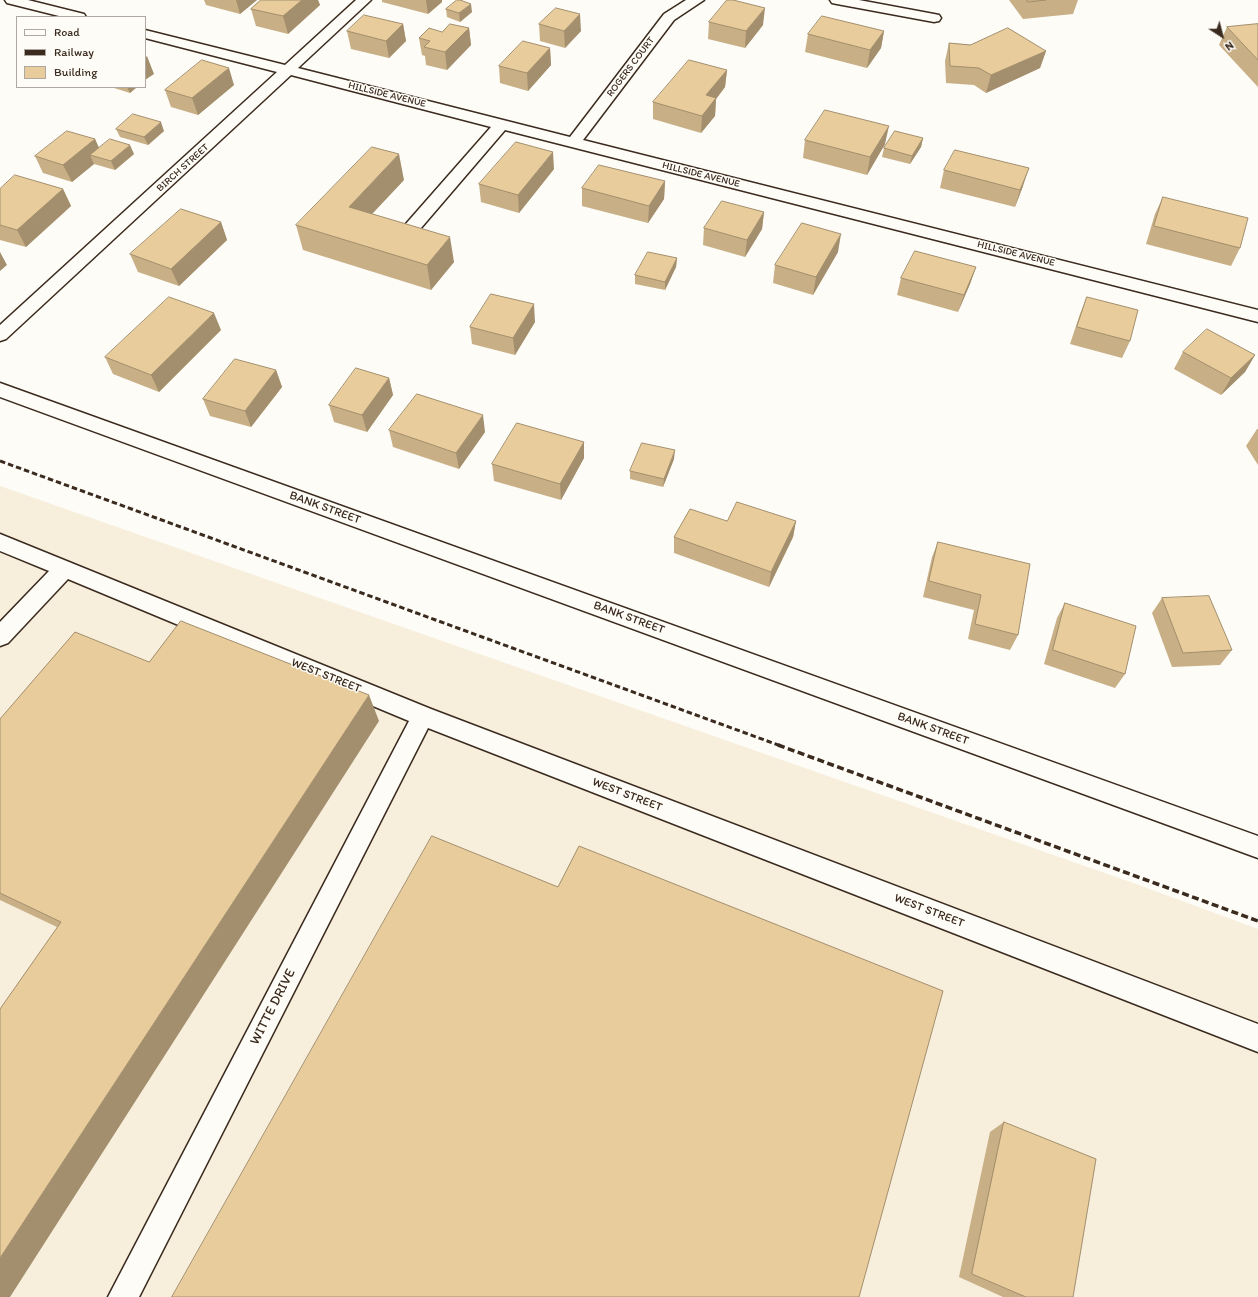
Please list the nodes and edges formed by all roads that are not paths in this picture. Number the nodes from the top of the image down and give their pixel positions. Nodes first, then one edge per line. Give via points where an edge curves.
1 (12, 0) edge
2 (364, 0) edge
3 (697, 0) edge
4 (837, 0) edge
5 (75, 16) edge
6 (934, 18) dead end
7 (146, 34) edge
8 (289, 70) junction
9 (502, 124) junction
10 (574, 142) junction
11 (403, 238) edge
12 (1258, 316) edge
13 (0, 335) edge
14 (0, 390) edge
15 (0, 542) edge
16 (64, 569) junction
17 (0, 637) edge
18 (423, 716) junction
19 (1258, 847) edge
20 (1258, 1038) edge
21 (123, 1297) edge

1 - 5 street
2 - 8 street, BIRCH STREET
3 - 10 street, ROGERS COURT via 669,17
4 - 6 street
7 - 8 street, HILLSIDE AVENUE
8 - 9 street, HILLSIDE AVENUE
8 - 13 street, BIRCH STREET
9 - 10 street, HILLSIDE AVENUE
9 - 11 street
10 - 12 street, HILLSIDE AVENUE
14 - 19 street, BANK STREET
15 - 16 street, WEST STREET
16 - 17 street
16 - 18 street, WEST STREET
18 - 20 street, WEST STREET
18 - 21 street, WITTE DRIVE

